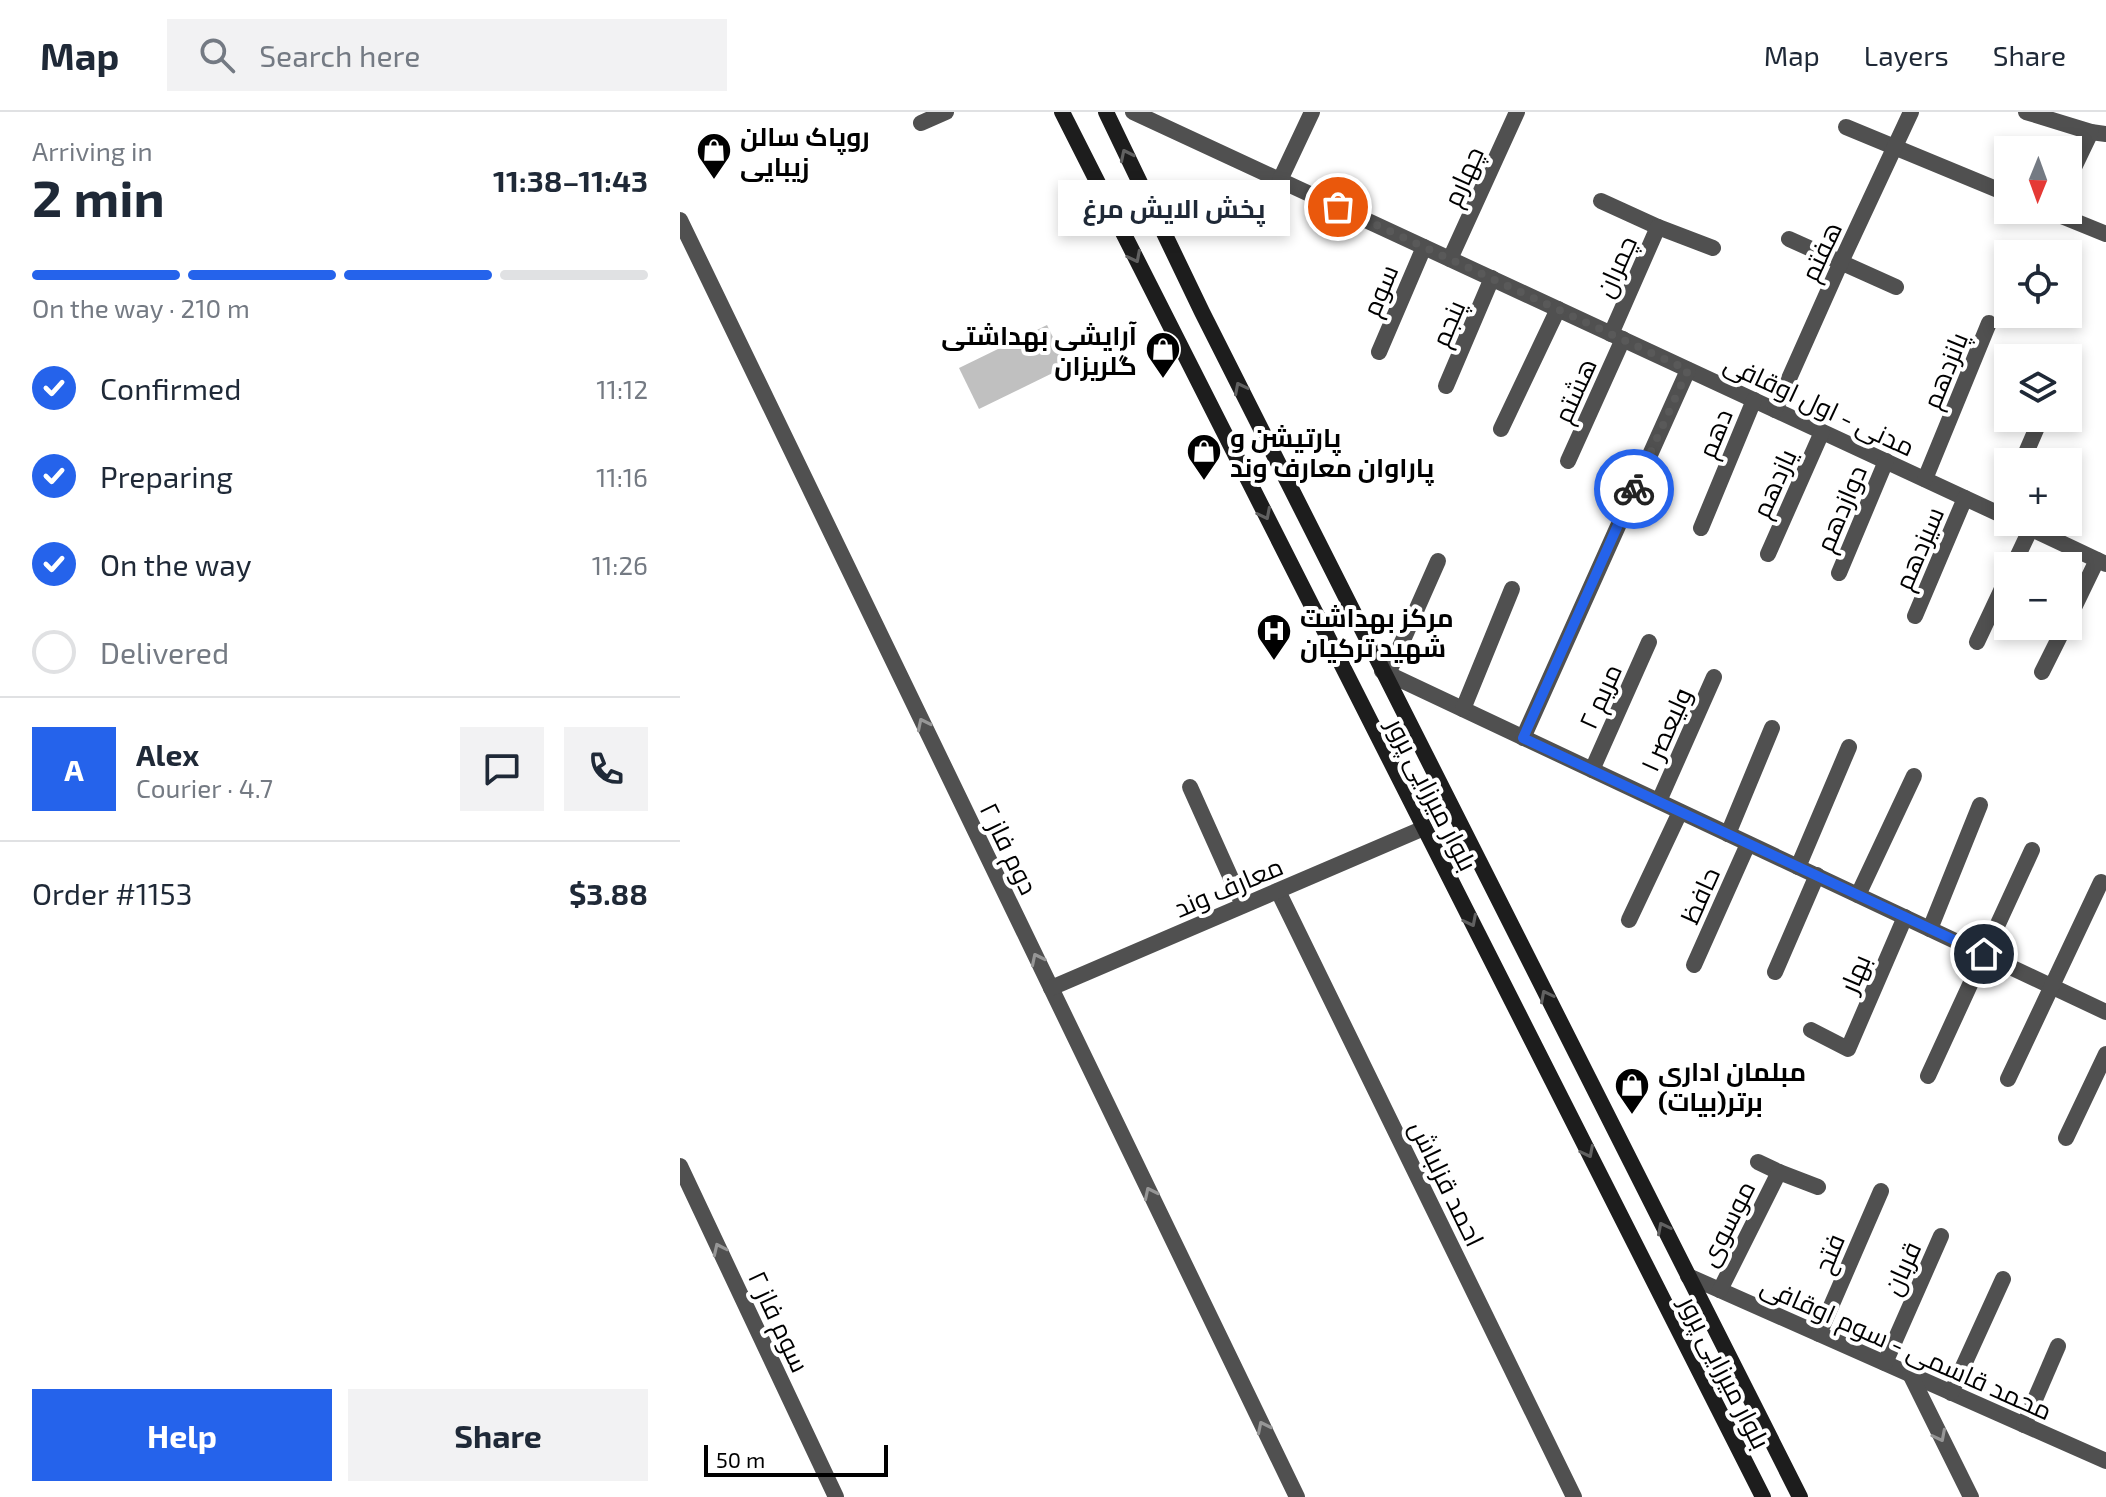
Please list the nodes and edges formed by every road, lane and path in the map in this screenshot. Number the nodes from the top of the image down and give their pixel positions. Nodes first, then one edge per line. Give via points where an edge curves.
1 (946, 112) edge
2 (1062, 112) edge
3 (1106, 112) edge
4 (1133, 112) edge
5 (1312, 112) edge
6 (1517, 112) edge
7 (1911, 112) edge
8 (2026, 112) edge
9 (921, 123) dead end
10 (1846, 127) dead end
11 (2098, 133) edge
12 (1895, 148) junction
13 (2082, 158) edge
14 (1280, 180) junction
15 (1994, 188) edge
16 (1601, 201) dead end
17 (680, 220) edge
18 (2082, 224) edge
19 (1658, 227) junction
20 (2106, 234) edge
21 (1789, 239) dead end
22 (1424, 247) junction
23 (1713, 248) dead end
24 (1450, 259) junction
25 (1841, 262) junction
26 (1492, 278) junction
27 (1896, 287) dead end
28 (1558, 309) junction
29 (1989, 323) dead end
30 (1617, 337) junction
31 (1379, 352) dead end
32 (1688, 370) junction
33 (1446, 386) dead end
34 (1754, 400) junction
35 (1775, 410) junction
36 (1501, 429) dead end
37 (1822, 432) junction
38 (1568, 461) dead end
39 (1886, 461) junction
40 (1925, 479) junction
41 (1965, 498) junction
42 (1994, 511) edge
43 (1701, 528) dead end
44 (2047, 536) edge
45 (1768, 554) dead end
46 (1438, 561) dead end
47 (2102, 562) edge
48 (1839, 573) dead end
49 (1512, 589) dead end
50 (2082, 596) edge
51 (1994, 606) edge
52 (1915, 616) dead end
53 (2058, 640) edge
54 (1649, 642) dead end
55 (1977, 642) dead end
56 (2042, 672) dead end
57 (1385, 673) junction
58 (1714, 677) dead end
59 (1463, 709) junction
60 (1772, 728) dead end
61 (1523, 738) junction
62 (1849, 747) dead end
63 (1592, 770) junction
64 (1914, 776) dead end
65 (1190, 787) dead end
66 (1659, 801) junction
67 (1980, 805) dead end
68 (1680, 812) junction
69 (1424, 828) junction
70 (1728, 834) junction
71 (1748, 844) junction
72 (2032, 850) dead end
73 (1798, 867) junction
74 (1817, 875) junction
75 (2101, 882) dead end
76 (1278, 891) junction
77 (1858, 895) junction
78 (1243, 905) junction
79 (1905, 917) junction
80 (1629, 920) dead end
81 (1930, 929) junction
82 (1984, 954) junction
83 (1694, 965) dead end
84 (1775, 972) dead end
85 (2051, 986) junction
86 (1051, 988) junction
87 (2106, 1012) edge
88 (1811, 1030) dead end
89 (2106, 1054) edge
90 (1928, 1076) dead end
91 (2008, 1079) dead end
92 (2066, 1138) dead end
93 (1758, 1162) dead end
94 (680, 1166) edge
95 (1779, 1172) junction
96 (1818, 1187) dead end
97 (1881, 1191) dead end
98 (1941, 1236) dead end
99 (1688, 1276) junction
100 (2003, 1279) dead end
101 (1720, 1290) junction
102 (1819, 1334) junction
103 (2058, 1346) dead end
104 (1885, 1363) junction
105 (1910, 1374) junction
106 (1951, 1393) junction
107 (2024, 1425) junction
108 (2106, 1461) edge
109 (1758, 1495) edge
110 (836, 1497) edge
111 (1297, 1497) edge
112 (1574, 1497) edge
113 (1800, 1497) edge
114 (1971, 1497) edge

1 - 9 street
2 -> 69 main road, بلوار میرزایی پرور
57 -> 3 main road, بلوار میرزایی پرور
4 - 14 street, مدنی - اول اوقافی
5 - 14 street
6 - 24 street, چهارم
7 - 12 street, هفتم
8 - 11 street
10 - 12 street
11 - 13 street
12 - 15 street
12 - 25 street, هفتم
14 - 22 street, مدنی - اول اوقافی
16 - 19 street
86 -> 17 street, دوم فاز ۲
18 - 20 street
19 - 23 street, چمران
19 - 30 street, چمران
21 - 25 street
22 - 24 street, مدنی - اول اوقافی
22 - 31 street, سوم
24 - 26 street, مدنی - اول اوقافی
25 - 27 street
25 - 35 street, هفتم
26 - 28 street, مدنی - اول اوقافی
26 - 33 street, پنجم
28 - 30 street, مدنی - اول اوقافی
28 - 36 street
29 - 40 street, پانزدهم
30 - 32 street, مدنی - اول اوقافی
30 - 38 street, هشتم
32 - 34 street, مدنی - اول اوقافی
32 - 61 street
34 - 35 street, مدنی - اول اوقافی
34 - 43 street, دهم
35 - 37 street, مدنی - اول اوقافی
37 - 39 street, مدنی - اول اوقافی
37 - 45 street, یازدهم
39 - 40 street, مدنی - اول اوقافی
39 - 48 street, دوازدهم
40 - 41 street, مدنی - اول اوقافی
41 - 42 street, مدنی - اول اوقافی
41 - 52 street, سیزدهم
44 - 47 street
46 - 57 street
47 - 50 street
49 - 59 street
51 - 55 street
53 - 56 street
54 - 63 street, مریم ۲
57 - 59 street
99 -> 57 main road, بلوار میرزایی پرور
58 - 66 street, ولیعصر ۱
59 - 61 street
60 - 70 street
61 - 63 street
62 - 73 street
63 - 66 street
64 - 77 street
65 - 78 street
66 - 68 street
67 - 81 street
68 - 70 street
68 - 80 street
69 - 76 street, معارف وند
69 -> 109 main road, بلوار میرزایی پرور
70 - 71 street
71 - 73 street
71 - 83 street, حافظ
72 - 82 street
73 - 74 street
74 - 77 street
74 - 84 street
75 - 85 street
76 - 78 street, معارف وند
76 - 112 street, احمد قزلباش
77 - 79 street
78 - 86 street, معارف وند
79 - 81 street
79 - 88 street, بهار via 1848,1049
81 - 82 street
82 - 85 street
82 - 90 street
85 - 87 street
85 - 91 street
111 -> 86 street, دوم فاز ۲
89 - 92 street
93 - 95 street
110 -> 94 street, سوم فاز ۲
95 - 96 street, موسوی
95 - 101 street, موسوی
97 - 102 street, فتح
98 - 104 street, قربان
99 - 101 street, محمد قاسمی - سوم اوقافی
99 - 113 main road, بلوار میرزایی پرور
100 - 106 street
101 - 102 street, محمد قاسمی - سوم اوقافی
102 - 104 street, محمد قاسمی - سوم اوقافی
103 - 107 street
104 - 105 street, محمد قاسمی - سوم اوقافی
105 - 106 street, محمد قاسمی - سوم اوقافی
105 -> 114 street
106 - 107 street, محمد قاسمی - سوم اوقافی
107 - 108 street, محمد قاسمی - سوم اوقافی

